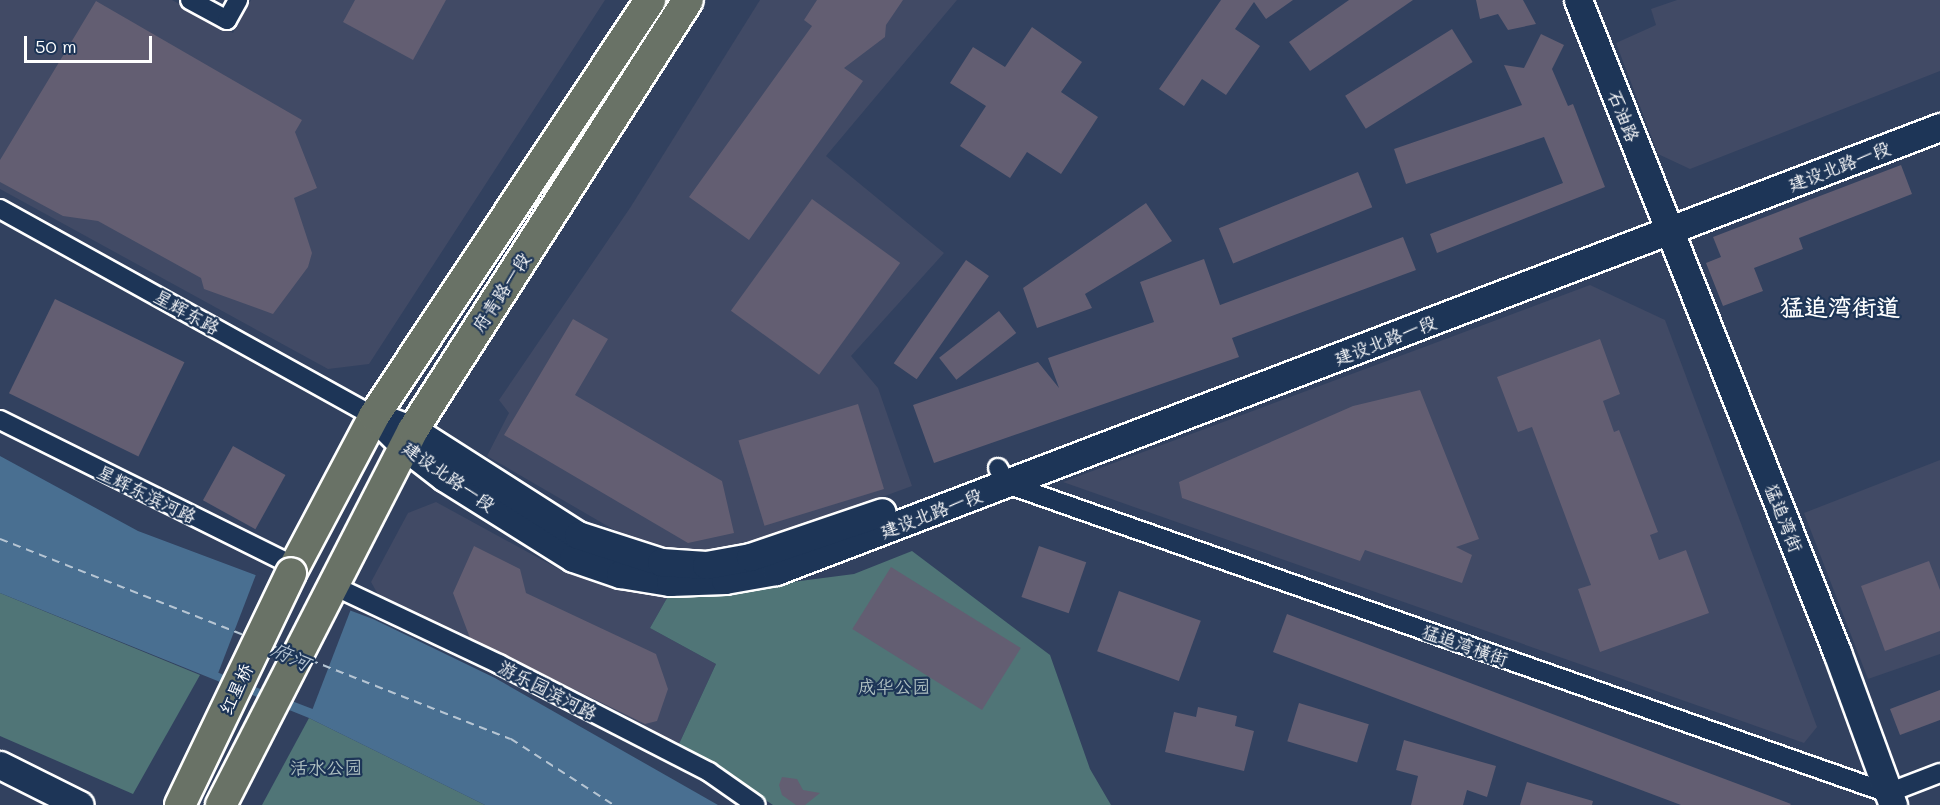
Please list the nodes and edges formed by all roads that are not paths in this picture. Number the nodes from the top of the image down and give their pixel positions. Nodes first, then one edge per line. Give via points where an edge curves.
1 (190, 0) edge
2 (238, 0) edge
3 (650, 0) edge
4 (688, 0) edge
5 (1578, 0) edge
6 (1940, 108) edge
7 (1940, 127) edge
8 (0, 209) edge
9 (1666, 224) junction
10 (374, 416) junction
11 (0, 420) edge
12 (408, 438) junction
13 (1003, 476) junction
14 (292, 569) junction
15 (332, 590) junction
16 (0, 765) edge
17 (1940, 774) edge
18 (1890, 799) edge
19 (80, 805) edge
20 (180, 805) edge
21 (221, 805) edge
22 (756, 805) edge

1 - 2 street via 227,20
3 - 10 main road, 府青路一段
4 - 12 main road, 府青路一段
5 - 9 main road, 石油路
6 - 9 main road, 建设北路一段
7 - 9 main road, 建设北路一段
8 - 10 street, 星辉东路
9 - 13 main road, 建设北路一段
9 - 18 main road, 猛追湾街 via 1837,652
10 - 12 main road, 建设北路一段
10 - 14 main road, 府青路一段
11 - 14 street, 星辉东滨河路
12 - 13 main road, 建设北路一段 via 444,477 573,558 620,574 670,582 725,580 776,571
12 - 15 main road, 府青路一段
13 - 18 street, 猛追湾横街
14 - 20 main road, 红星桥, bridge
15 - 21 main road
15 - 22 street, 游乐园滨河路 via 499,664 700,767
16 - 19 main road
17 - 18 street

